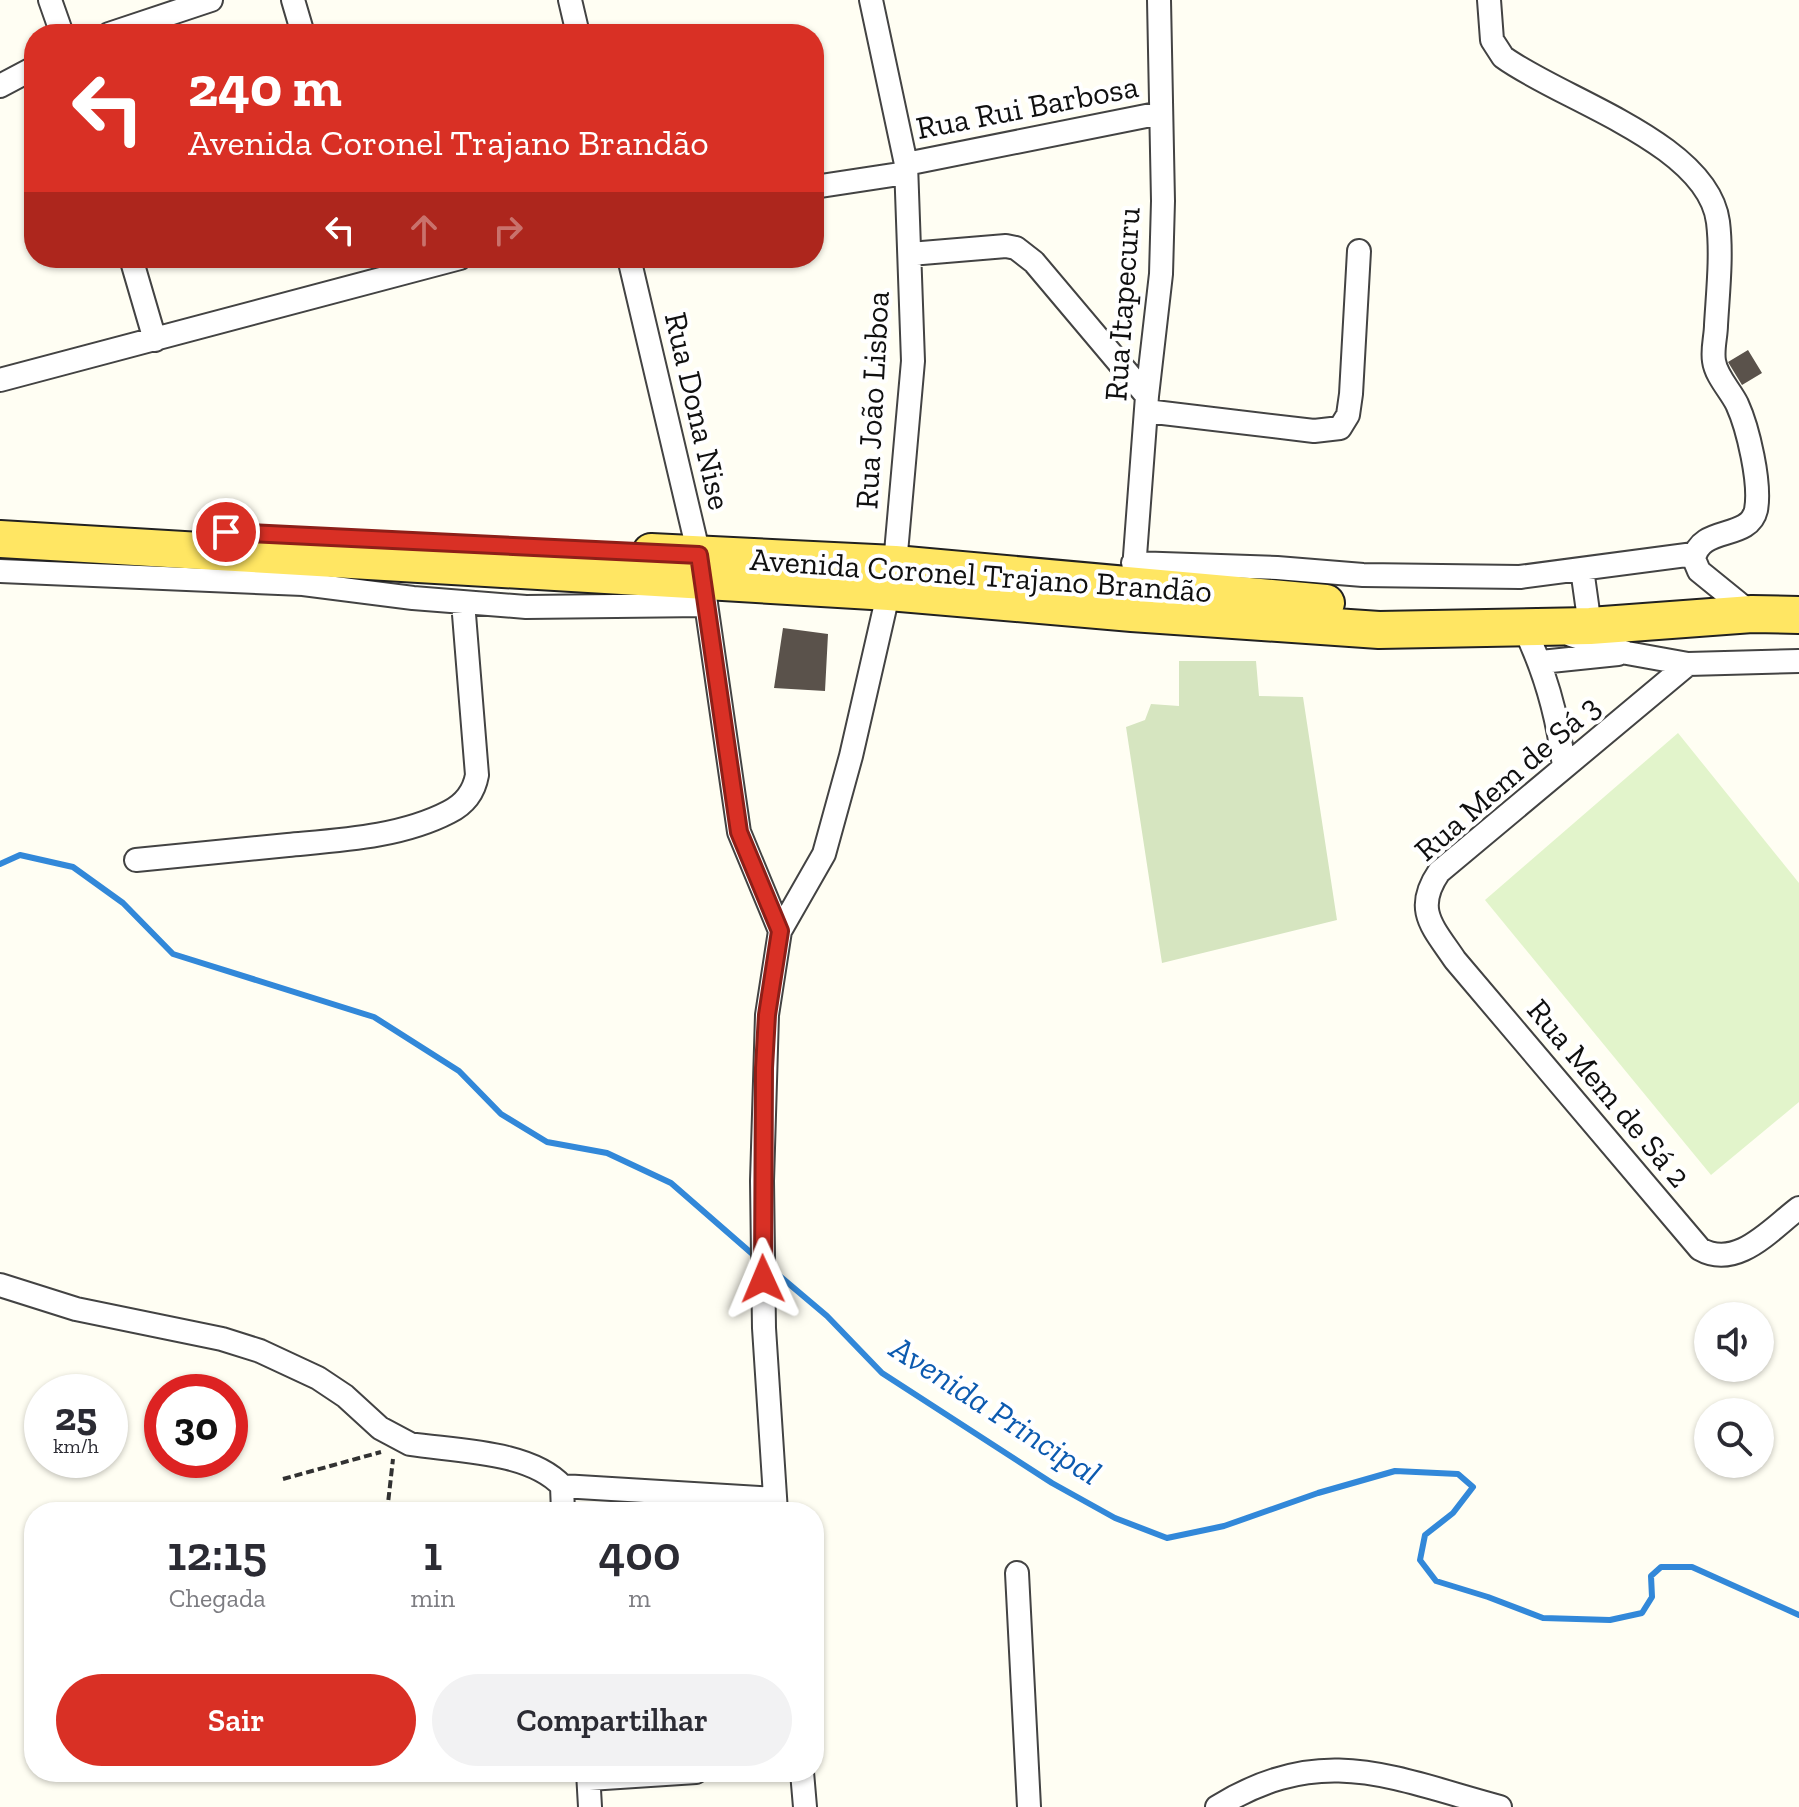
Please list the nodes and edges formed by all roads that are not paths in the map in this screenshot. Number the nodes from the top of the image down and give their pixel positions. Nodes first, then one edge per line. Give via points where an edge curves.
1 (50, 0) edge
2 (211, 0) edge
3 (293, 0) edge
4 (570, 0) edge
5 (871, 0) edge
6 (1159, 0) edge
7 (1489, 0) edge
8 (58, 24) edge
9 (139, 24) edge
10 (300, 24) edge
11 (576, 24) edge
12 (24, 73) edge
13 (0, 86) edge
14 (1161, 113) junction
15 (906, 168) junction
16 (824, 185) edge
17 (1359, 251) dead end
18 (910, 254) junction
19 (134, 268) edge
20 (375, 268) edge
21 (631, 268) edge
22 (155, 340) junction
23 (0, 380) edge
24 (1146, 403) junction
25 (0, 516) edge
26 (0, 539) edge
27 (1694, 554) junction
28 (1582, 569) junction
29 (0, 571) edge
30 (892, 578) junction
31 (702, 580) junction
32 (1132, 587) junction
33 (463, 602) junction
34 (1752, 614) junction
35 (1799, 615) edge
36 (1531, 626) junction
37 (1590, 626) junction
38 (1627, 653) junction
39 (1799, 661) edge
40 (1541, 662) junction
41 (1688, 664) junction
42 (1564, 767) junction
43 (136, 860) dead end
44 (780, 931) junction
45 (1455, 960) joint
46 (1799, 1208) edge
47 (0, 1285) edge
48 (562, 1486) junction
49 (563, 1502) edge
50 (732, 1502) edge
51 (775, 1502) edge
52 (1017, 1573) dead end
53 (588, 1782) edge
54 (803, 1782) edge
55 (590, 1807) edge
56 (805, 1807) edge
57 (1029, 1807) edge
58 (1217, 1807) edge
59 (1500, 1807) edge

1 - 8 street
2 - 9 street
3 - 10 street
4 - 11 street
5 - 15 street, Rua João Lisboa
6 - 14 street, Rua Itapecuru
7 - 27 street via 1492,40 1503,57 1669,153 1701,181 1711,199 1718,226 1714,362 1743,420 1756,507 1747,524 1704,541
12 - 13 street
14 - 15 street, Rua Rui Barbosa
14 - 24 street, Rua Itapecuru via 1161,274
15 - 16 street, Rua Rui Barbosa
15 - 18 street, Rua João Lisboa
17 - 24 street via 1351,394 1340,428 1314,431
18 - 24 street via 1016,248 1034,262
18 - 30 street, Rua João Lisboa via 913,361
19 - 22 street
20 - 22 street
21 - 31 street, Rua Dona Nise
22 - 23 street
24 - 32 street, Rua Itapecuru
25 - 31 main road, Avenida Coronel Trajano Brandão
26 - 31 main road, Avenida Coronel Trajano Brandão
27 - 28 street
27 - 34 street via 1699,571
28 - 32 street via 1520,577
28 - 37 street
29 - 33 street, Avenida Coronel Trajano Brandão via 303,584
30 - 31 main road, Avenida Coronel Trajano Brandão
30 - 32 main road, Avenida Coronel Trajano Brandão
30 - 44 street, Rua João Lisboa via 824,854
31 - 33 street, Avenida Coronel Trajano Brandão via 526,607
31 - 44 street via 739,832
32 - 36 main road, Avenida Coronel Trajano Brandão via 1432,613 1481,627
33 - 43 street via 477,775 461,804 391,832
34 - 35 main road, Avenida Coronel Trajano Brandão
34 - 37 main road, Avenida Coronel Trajano Brandão
36 - 37 main road, Avenida Coronel Trajano Brandão
36 - 38 street
36 - 40 street
38 - 40 street
38 - 41 street
39 - 41 street
40 - 42 street via 1556,711
41 - 42 street, Rua Mem de Sá 3
42 - 45 street, Rua Mem de Sá 3 via 1432,882 1425,901 1427,916
44 - 51 street via 767,1015 763,1246
45 - 46 street, Rua Mem de Sá 2 via 1700,1249 1722,1257 1746,1249
47 - 48 street via 76,1309 260,1351 318,1378 401,1441 528,1462
48 - 49 street
48 - 50 street
52 - 57 street
53 - 55 street
54 - 56 street
58 - 59 street via 1259,1786 1318,1769 1390,1775

